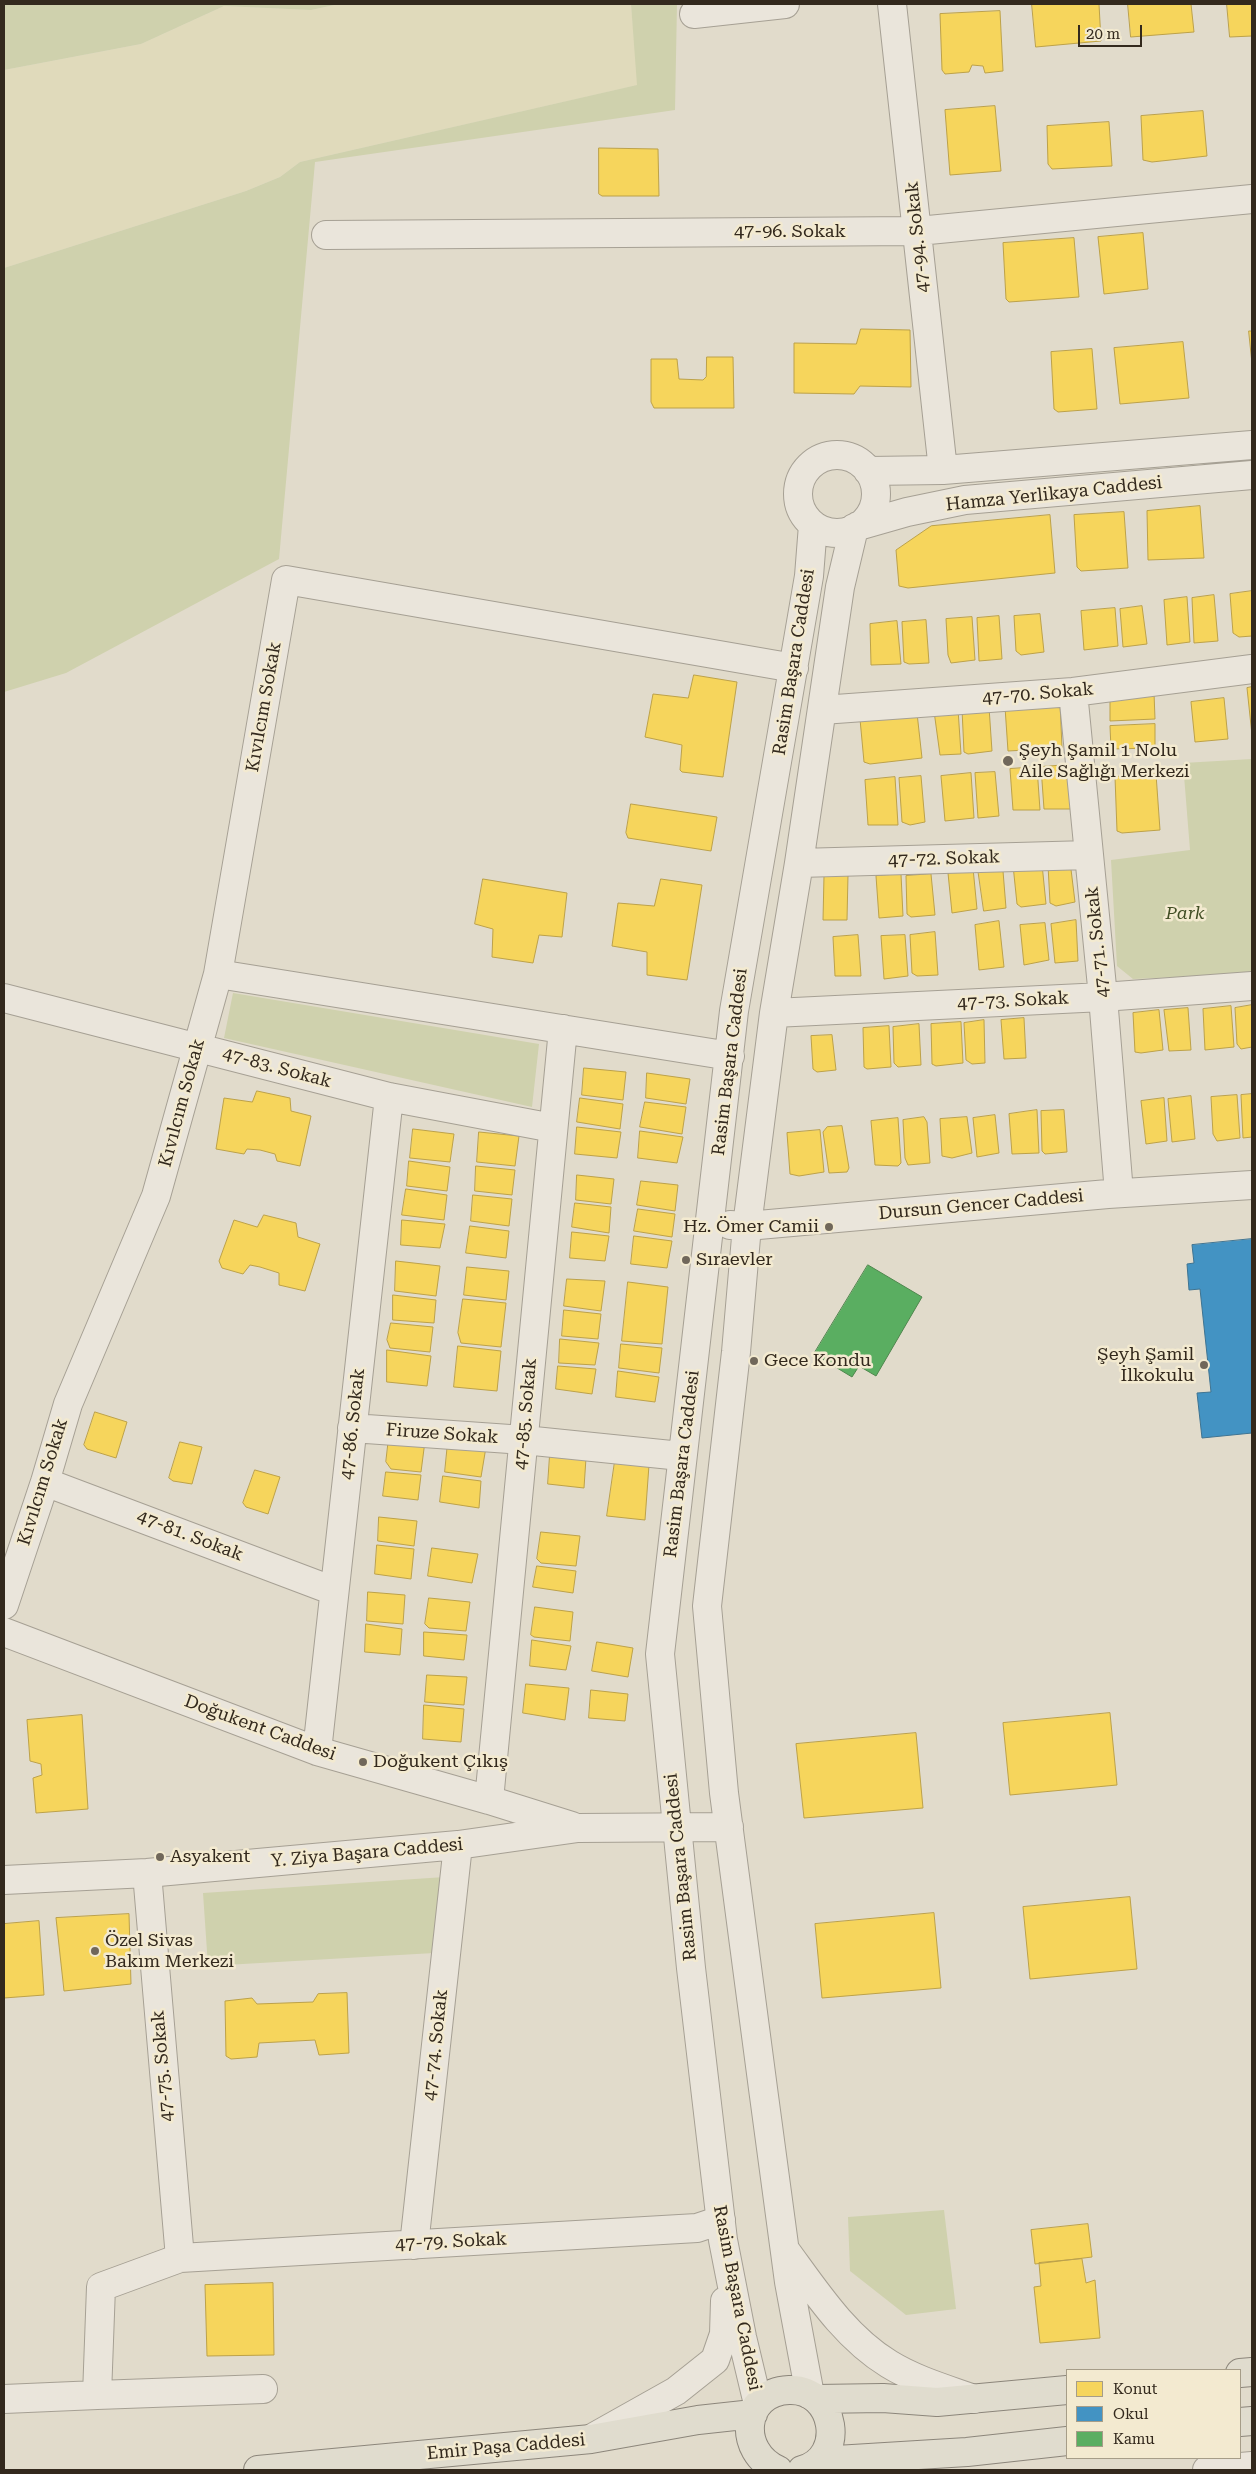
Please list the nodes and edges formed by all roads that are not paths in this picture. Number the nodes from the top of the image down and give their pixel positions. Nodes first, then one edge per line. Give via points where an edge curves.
1 (785, 4) edge
2 (892, 4) edge
3 (694, 14) dead end
4 (1252, 199) edge
5 (918, 231) junction
6 (326, 235) dead end
7 (1252, 444) edge
8 (943, 470) junction
9 (868, 471) junction
10 (1252, 474) edge
11 (813, 525) junction
12 (856, 527) junction
13 (794, 668) junction
14 (1252, 668) edge
15 (1073, 692) junction
16 (822, 710) junction
17 (1089, 855) junction
18 (799, 863) junction
19 (218, 974) junction
20 (1252, 986) edge
21 (1103, 997) junction
22 (4, 998) edge
23 (774, 1013) junction
24 (563, 1029) junction
25 (197, 1047) junction
26 (730, 1056) junction
27 (389, 1097) junction
28 (553, 1128) junction
29 (1252, 1186) edge
30 (1119, 1193) junction
31 (711, 1225) junction
32 (747, 1226) junction
33 (352, 1428) junction
34 (524, 1440) junction
35 (681, 1456) junction
36 (45, 1482) junction
37 (334, 1591) junction
38 (4, 1605) edge
39 (4, 1632) edge
40 (317, 1752) junction
41 (489, 1800) junction
42 (678, 1827) junction
43 (729, 1827) junction
44 (578, 1828) junction
45 (458, 1845) junction
46 (147, 1873) junction
47 (4, 1880) edge
48 (722, 2230) junction
49 (414, 2244) junction
50 (785, 2249) junction
51 (180, 2258) junction
52 (263, 2389) dead end
53 (1066, 2390) edge
54 (96, 2395) junction
55 (813, 2397) junction
56 (4, 2399) edge
57 (974, 2399) junction
58 (755, 2409) junction
59 (591, 2439) junction
60 (1066, 2441) edge
61 (1252, 2466) edge
62 (809, 2467) edge
63 (773, 2468) edge
64 (258, 2470) edge
65 (740, 2470) edge
66 (1207, 2470) edge

1 - 3 street
2 - 5 street, 47-94. Sokak
4 - 5 street, 47-96. Sokak
5 - 6 street, 47-96. Sokak
5 - 8 street, 47-94. Sokak
7 - 8 street, Hamza Yerlikaya Caddesi
8 - 9 street, Hamza Yerlikaya Caddesi
9 - 11 street via 856,460 838,455 825,457 808,466 801,477 798,496 800,508
9 - 12 street via 875,498 872,510
10 - 12 street, Hamza Yerlikaya Caddesi via 965,500
11 - 12 street via 835,533
11 - 13 street, Rasim Başara Caddesi via 809,576
12 - 16 street, Rasim Başara Caddesi via 840,587
13 - 19 street, Kıvılcım Sokak via 286,580
13 - 26 street, Rasim Başara Caddesi via 734,1011
14 - 15 street, 47-70. Sokak
15 - 16 street, 47-70. Sokak
15 - 17 street, 47-71. Sokak
16 - 18 street, Rasim Başara Caddesi
17 - 18 street, 47-72. Sokak
17 - 21 street, 47-71. Sokak
18 - 23 street, Rasim Başara Caddesi
19 - 24 street
19 - 25 street, Kıvılcım Sokak
20 - 21 street, 47-73. Sokak
21 - 23 street, 47-73. Sokak
21 - 30 street, 47-71. Sokak
22 - 25 street, 47-83. Sokak
23 - 32 street, Rasim Başara Caddesi
24 - 26 street
24 - 28 street, 47-85. Sokak
25 - 27 street, 47-83. Sokak
25 - 36 street, Kıvılcım Sokak via 156,1196 68,1404
26 - 31 street, Rasim Başara Caddesi
27 - 28 street, 47-83. Sokak
27 - 33 street, 47-86. Sokak
28 - 34 street, 47-85. Sokak
29 - 30 street, Dursun Gencer Caddesi
30 - 32 street, Dursun Gencer Caddesi
31 - 32 street, Dursun Gencer Caddesi
31 - 35 street, Rasim Başara Caddesi
32 - 43 street, Rasim Başara Caddesi via 707,1606
33 - 34 street, Firuze Sokak
33 - 37 street, 47-86. Sokak
34 - 35 street, Firuze Sokak
34 - 41 street, 47-85. Sokak
35 - 42 street, Rasim Başara Caddesi via 660,1654
36 - 37 street, 47-81. Sokak
36 - 38 street, Kıvılcım Sokak
37 - 40 street, 47-86. Sokak
39 - 40 street, Doğukent Caddesi
40 - 41 street, Doğukent Caddesi
41 - 44 street, Doğukent Caddesi
42 - 43 street, Y. Ziya Başara Caddesi
42 - 44 street, Y. Ziya Başara Caddesi
42 - 48 street, Rasim Başara Caddesi
43 - 50 street, Rasim Başara Caddesi
44 - 45 street, Y. Ziya Başara Caddesi
45 - 46 street, Y. Ziya Başara Caddesi
45 - 49 street, 47-74. Sokak
46 - 47 street, Y. Ziya Başara Caddesi
46 - 51 street, 47-75. Sokak
48 - 49 street, 47-79. Sokak via 698,2228
48 - 58 street, Rasim Başara Caddesi
48 - 59 street via 724,2334 715,2360 676,2391
49 - 51 street, 47-79. Sokak
50 - 55 street, Rasim Başara Caddesi
50 - 57 street via 852,2335 889,2364 931,2384
51 - 54 street, 47-79. Sokak via 101,2287
52 - 54 street
53 - 57 main road
54 - 56 street
55 - 57 main road via 937,2402
55 - 58 main road via 790,2390 776,2392
55 - 62 main road via 825,2409 831,2422 832,2436 828,2449
58 - 59 main road, Emir Paşa Caddesi
58 - 63 main road via 749,2433 752,2446 758,2457
59 - 64 main road, Emir Paşa Caddesi
60 - 62 main road
61 - 66 street
63 - 65 main road

